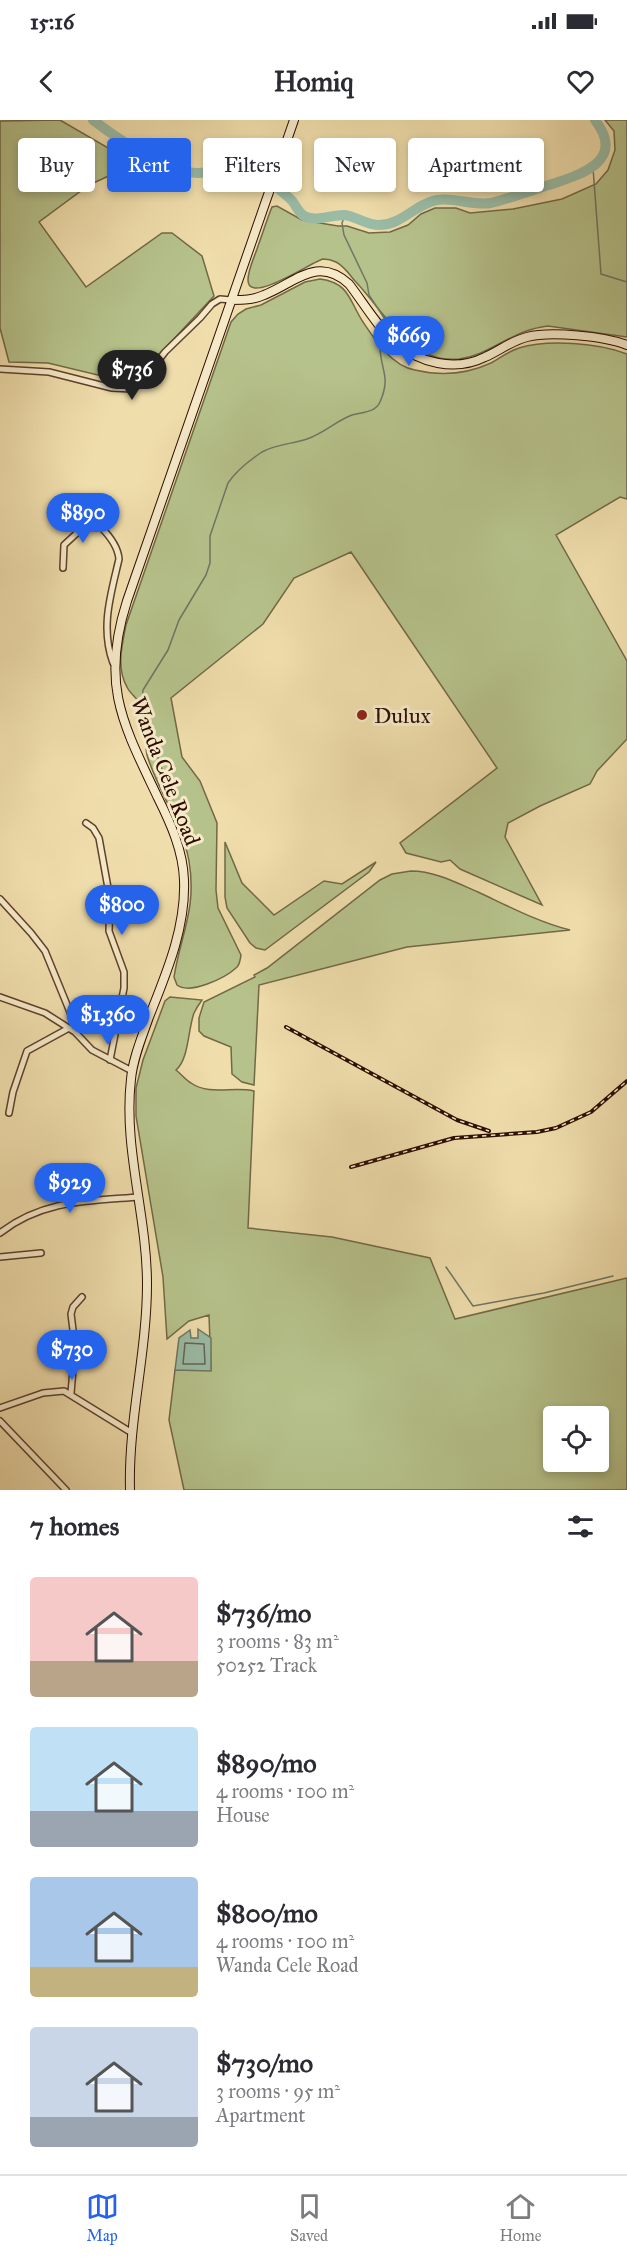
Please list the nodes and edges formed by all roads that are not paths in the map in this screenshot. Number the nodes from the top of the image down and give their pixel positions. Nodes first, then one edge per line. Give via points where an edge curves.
1 (294, 120) edge
2 (231, 300) junction
3 (627, 345) edge
4 (0, 369) edge
5 (68, 500) dead end
6 (85, 513) junction
7 (63, 568) dead end
8 (113, 663) junction
9 (86, 823) dead end
10 (0, 899) edge
11 (0, 997) edge
12 (69, 1028) junction
13 (75, 1032) junction
14 (110, 1060) junction
15 (132, 1071) junction
16 (9, 1113) dead end
17 (139, 1197) junction
18 (0, 1233) edge
19 (41, 1253) dead end
20 (0, 1257) edge
21 (82, 1297) dead end
22 (71, 1393) junction
23 (0, 1408) edge
24 (0, 1421) edge
25 (132, 1432) junction
26 (66, 1490) edge
27 (130, 1490) edge

1 - 2 street, Wanda Cele Road
2 - 3 street via 252,299 312,271 327,271 349,284 392,340 421,358 446,364 473,361 519,339 542,334
2 - 4 street via 220,299 212,304 132,389 112,388 49,372
2 - 8 street, Wanda Cele Road via 126,601
5 - 6 street
6 - 7 street via 77,533 64,545
6 - 8 street via 118,551 106,622
8 - 15 street, Wanda Cele Road via 120,713 173,830 184,878 178,936
9 - 14 street via 99,838 110,899 109,931 124,979
10 - 13 street via 45,951
11 - 12 street via 45,1013
12 - 13 street
12 - 16 street via 27,1051
13 - 14 street via 92,1050
14 - 15 street
15 - 17 street, Wanda Cele Road via 129,1130
17 - 18 street via 51,1206 25,1216
17 - 25 street, Wanda Cele Road via 147,1284
19 - 20 street
21 - 22 street via 71,1314 75,1346
22 - 23 street via 49,1392
22 - 25 street
24 - 26 street
25 - 27 street, Wanda Cele Road

